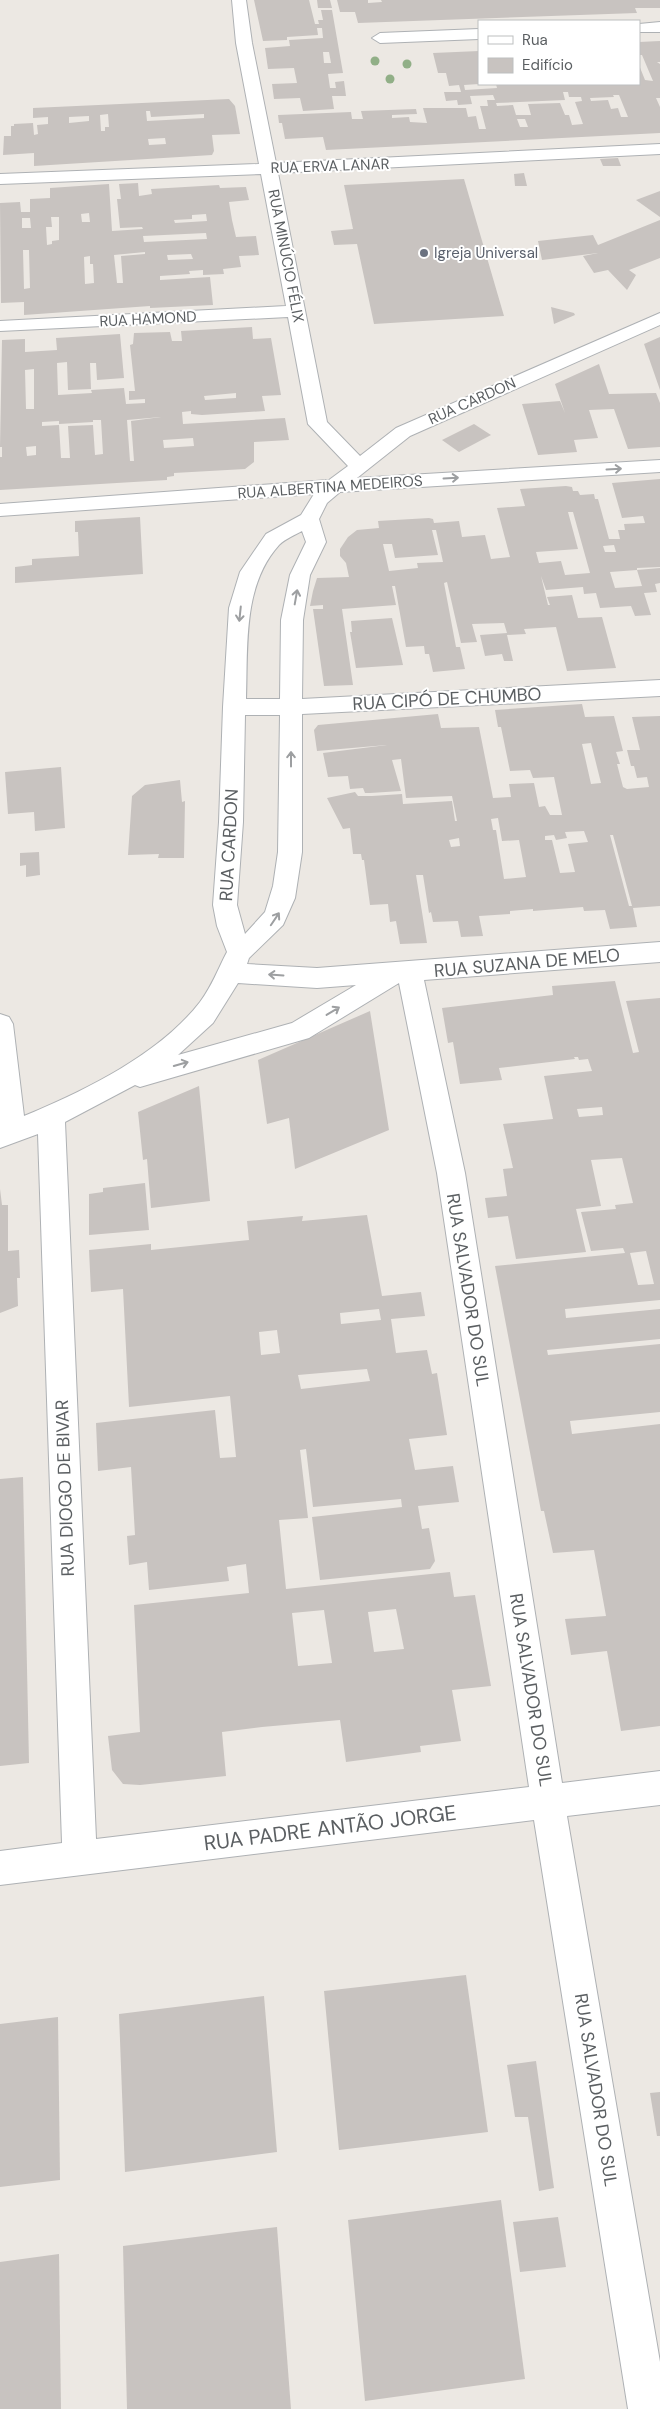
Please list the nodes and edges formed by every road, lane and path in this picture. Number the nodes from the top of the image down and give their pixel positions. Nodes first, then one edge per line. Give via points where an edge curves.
1 (239, 0) edge
2 (660, 27) edge
3 (640, 28) edge
4 (478, 34) edge
5 (380, 38) dead end
6 (660, 149) edge
7 (269, 168) junction
8 (0, 179) edge
9 (296, 311) junction
10 (660, 318) edge
11 (0, 326) edge
12 (660, 466) edge
13 (360, 467) junction
14 (333, 487) junction
15 (0, 510) edge
16 (309, 519) junction
17 (660, 688) edge
18 (234, 707) junction
19 (292, 707) junction
20 (660, 952) edge
21 (235, 962) junction
22 (402, 973) junction
23 (0, 1024) edge
24 (118, 1082) junction
25 (51, 1117) junction
26 (6, 1135) edge
27 (660, 1788) edge
28 (548, 1801) junction
29 (80, 1859) junction
30 (0, 1868) edge
31 (648, 2409) edge

1 - 7 street, RUA MINÚCIO FÉLIX via 244,43
2 - 3 street
4 - 5 street
6 - 7 street, RUA ERVA LANAR
7 - 8 street, RUA ERVA LANAR
7 - 9 street, RUA MINÚCIO FÉLIX
9 - 11 street, RUA HAMOND
9 - 13 street, RUA MINÚCIO FÉLIX via 318,424
10 - 13 street, RUA CARDON via 403,432
14 -> 12 street, RUA ALBERTINA MEDEIROS
13 - 14 street, RUA CARDON
14 - 15 street, RUA ALBERTINA MEDEIROS
14 - 16 street, RUA CARDON via 320,500
16 -> 18 street, RUA CARDON via 273,540 250,572 240,608
19 -> 16 street via 292,620 300,575 316,542
17 - 19 street, RUA CIPÓ DE CHUMBO
18 - 19 street, RUA CIPÓ DE CHUMBO
18 - 21 street, RUA CARDON via 225,905
21 -> 19 street via 265,932 281,908 290,852
20 - 22 street, RUA SUZANA DE MELO
22 -> 21 street, RUA SUZANA DE MELO via 317,978
21 - 24 street, RUA SUZANA DE MELO via 198,1022 166,1050
24 -> 22 street, RUA SUZANA DE MELO via 300,1031
22 - 28 street, RUA SALVADOR DO SUL via 451,1173
23 - 26 street
24 - 25 street, RUA SUZANA DE MELO
25 - 26 street, RUA SUZANA DE MELO
25 - 29 street, RUA DIOGO DE BIVAR
27 - 28 street, RUA PADRE ANTÃO JORGE
28 - 29 street, RUA PADRE ANTÃO JORGE
28 - 31 street, RUA SALVADOR DO SUL
29 - 30 street, RUA PADRE ANTÃO JORGE

